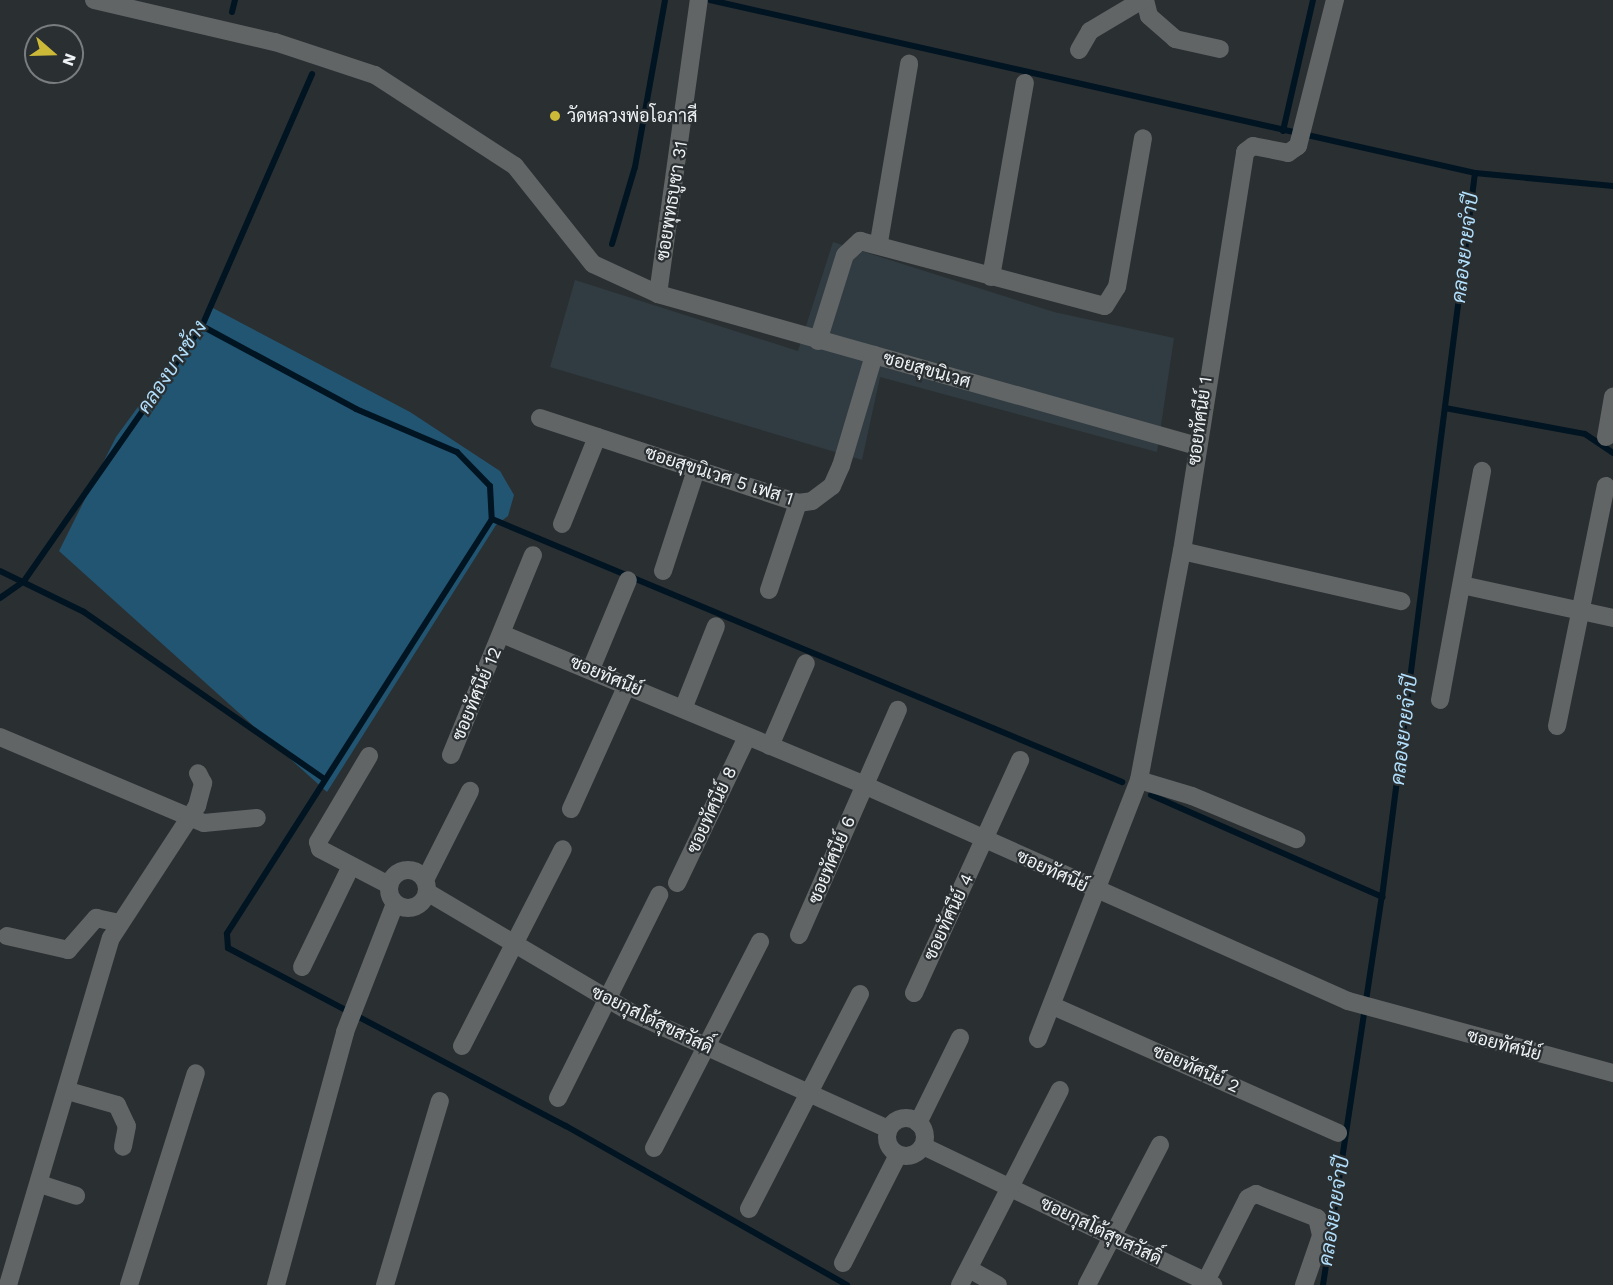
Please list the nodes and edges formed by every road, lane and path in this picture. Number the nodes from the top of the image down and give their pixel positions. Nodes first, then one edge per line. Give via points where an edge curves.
1 (94, 0) edge
2 (1143, 0) edge
3 (1335, 0) edge
4 (700, 6) edge
5 (1220, 49) dead end
6 (1079, 50) dead end
7 (909, 64) dead end
8 (1025, 83) dead end
9 (1143, 138) dead end
10 (879, 242) junction
11 (991, 277) junction
12 (658, 294) junction
13 (818, 341) junction
14 (874, 355) junction
15 (1613, 397) edge
16 (540, 418) dead end
17 (597, 437) junction
18 (1606, 437) dead end
19 (1189, 444) junction
20 (696, 470) junction
21 (1482, 471) dead end
22 (1606, 486) dead end
23 (798, 503) junction
24 (562, 524) dead end
25 (1182, 551) junction
26 (533, 555) dead end
27 (663, 571) dead end
28 (628, 580) dead end
29 (1462, 585) junction
30 (769, 590) dead end
31 (1401, 601) dead end
32 (1580, 610) junction
33 (1613, 618) edge
34 (716, 626) dead end
35 (502, 634) junction
36 (806, 663) dead end
37 (591, 669) junction
38 (627, 685) junction
39 (1440, 700) dead end
40 (683, 709) junction
41 (898, 710) dead end
42 (1557, 726) dead end
43 (0, 737) edge
44 (747, 737) junction
45 (770, 746) junction
46 (451, 755) dead end
47 (369, 756) dead end
48 (1020, 760) dead end
49 (198, 773) dead end
50 (1139, 780) junction
51 (864, 785) junction
52 (471, 791) dead end
53 (571, 809) dead end
54 (189, 817) junction
55 (257, 818) dead end
56 (1296, 839) dead end
57 (985, 840) junction
58 (563, 849) dead end
59 (351, 866) junction
60 (677, 883) dead end
61 (389, 885) junction
62 (426, 886) junction
63 (1099, 893) junction
64 (659, 895) dead end
65 (396, 904) junction
66 (119, 923) junction
67 (800, 935) dead end
68 (7, 936) dead end
69 (760, 942) dead end
70 (512, 946) junction
71 (302, 967) dead end
72 (914, 993) dead end
73 (860, 994) dead end
74 (610, 1001) junction
75 (1053, 1006) junction
76 (960, 1038) dead end
77 (1038, 1039) dead end
78 (462, 1046) dead end
79 (707, 1048) junction
80 (196, 1073) dead end
81 (1613, 1073) edge
82 (1060, 1090) dead end
83 (68, 1091) junction
84 (807, 1092) junction
85 (558, 1098) dead end
86 (440, 1101) dead end
87 (918, 1123) junction
88 (888, 1129) junction
89 (1338, 1132) dead end
90 (1160, 1145) dead end
91 (123, 1146) dead end
92 (923, 1146) junction
93 (654, 1148) dead end
94 (898, 1155) junction
95 (40, 1184) junction
96 (1011, 1187) junction
97 (76, 1196) dead end
98 (749, 1209) dead end
99 (1112, 1237) junction
100 (843, 1263) dead end
101 (964, 1277) edge
102 (1208, 1284) edge
103 (8, 1285) edge
104 (129, 1285) edge
105 (276, 1285) edge
106 (385, 1285) edge
107 (998, 1285) edge
108 (1087, 1285) edge
109 (1304, 1285) edge

1 - 12 street, ซอยสุขนิเวศ via 294,47 375,75 515,166 593,264
2 - 5 street via 1149,16 1175,39
2 - 6 street via 1090,31
3 - 19 street, ซอยทัศนีย์ 1 via 1300,138 1288,153 1253,146 1245,152
4 - 12 street, ซอยพุทธบูชา 31
7 - 10 street
8 - 11 street
9 - 11 street via 1112,300 1092,306
10 - 11 street
10 - 13 street via 850,246
12 - 13 street, ซอยสุขนิเวศ
13 - 14 street, ซอยสุขนิเวศ
14 - 19 street, ซอยสุขนิเวศ
14 - 23 street, ซอยสุขนิเวศ 5 เฟส 1 via 832,486 822,497
15 - 18 street
16 - 17 street, ซอยสุขนิเวศ 5 เฟส 1
17 - 20 street, ซอยสุขนิเวศ 5 เฟส 1
17 - 24 street
19 - 25 street, ซอยทัศนีย์ 1
20 - 23 street, ซอยสุขนิเวศ 5 เฟส 1
20 - 27 street
21 - 29 street
22 - 32 street
23 - 30 street
25 - 31 street
25 - 50 street, ซอยทัศนีย์ 1
26 - 35 street, ซอยทัศนีย์ 12
28 - 37 street
29 - 32 street
29 - 39 street
32 - 33 street
32 - 42 street
34 - 40 street
35 - 37 street, ซอยทัศนีย์
35 - 46 street, ซอยทัศนีย์ 12
36 - 45 street
37 - 38 street, ซอยทัศนีย์
38 - 40 street, ซอยทัศนีย์
38 - 53 street
40 - 44 street, ซอยทัศนีย์
41 - 51 street, ซอยทัศนีย์ 6
43 - 54 street
44 - 45 street, ซอยทัศนีย์
44 - 60 street, ซอยทัศนีย์ 8
45 - 51 street, ซอยทัศนีย์
47 - 59 street via 318,843
48 - 57 street, ซอยทัศนีย์ 4
49 - 54 street via 203,791
50 - 56 street via 1192,796
50 - 63 street, ซอยทัศนีย์ 1
51 - 57 street, ซอยทัศนีย์
51 - 67 street, ซอยทัศนีย์ 6
52 - 62 street
54 - 55 street via 215,826
54 - 66 street
57 - 63 street, ซอยทัศนีย์
57 - 72 street, ซอยทัศนีย์ 4
58 - 70 street
59 - 61 street
59 - 71 street
61 - 62 street, ซอยกุสโต้สุขสวัสดิ์ via 405,870
61 - 65 street
62 - 65 street via 415,907
62 - 70 street, ซอยกุสโต้สุขสวัสดิ์
63 - 75 street
63 - 81 street, ซอยทัศนีย์ via 1348,1001
64 - 74 street
65 - 105 street via 345,1032
66 - 68 street via 96,918 68,950
66 - 83 street
69 - 79 street
70 - 74 street, ซอยกุสโต้สุขสวัสดิ์
70 - 78 street
73 - 84 street
74 - 79 street, ซอยกุสโต้สุขสวัสดิ์
74 - 85 street
75 - 77 street
75 - 89 street, ซอยทัศนีย์ 2
76 - 87 street
79 - 84 street, ซอยกุสโต้สุขสวัสดิ์
79 - 93 street
80 - 104 street
82 - 96 street
83 - 91 street via 117,1105 127,1126
83 - 95 street
84 - 88 street, ซอยกุสโต้สุขสวัสดิ์
84 - 98 street
86 - 106 street
87 - 88 street via 902,1119
87 - 92 street
88 - 94 street via 890,1149
90 - 99 street
92 - 94 street via 907,1157
92 - 96 street, ซอยกุสโต้สุขสวัสดิ์
94 - 100 street
95 - 97 street
95 - 103 street
96 - 99 street, ซอยกุสโต้สุขสวัสดิ์
96 - 101 street
99 - 102 street, ซอยกุสโต้สุขสวัสดิ์
99 - 108 street
101 - 107 street
102 - 109 street via 1248,1198 1263,1194 1317,1218 1321,1236

